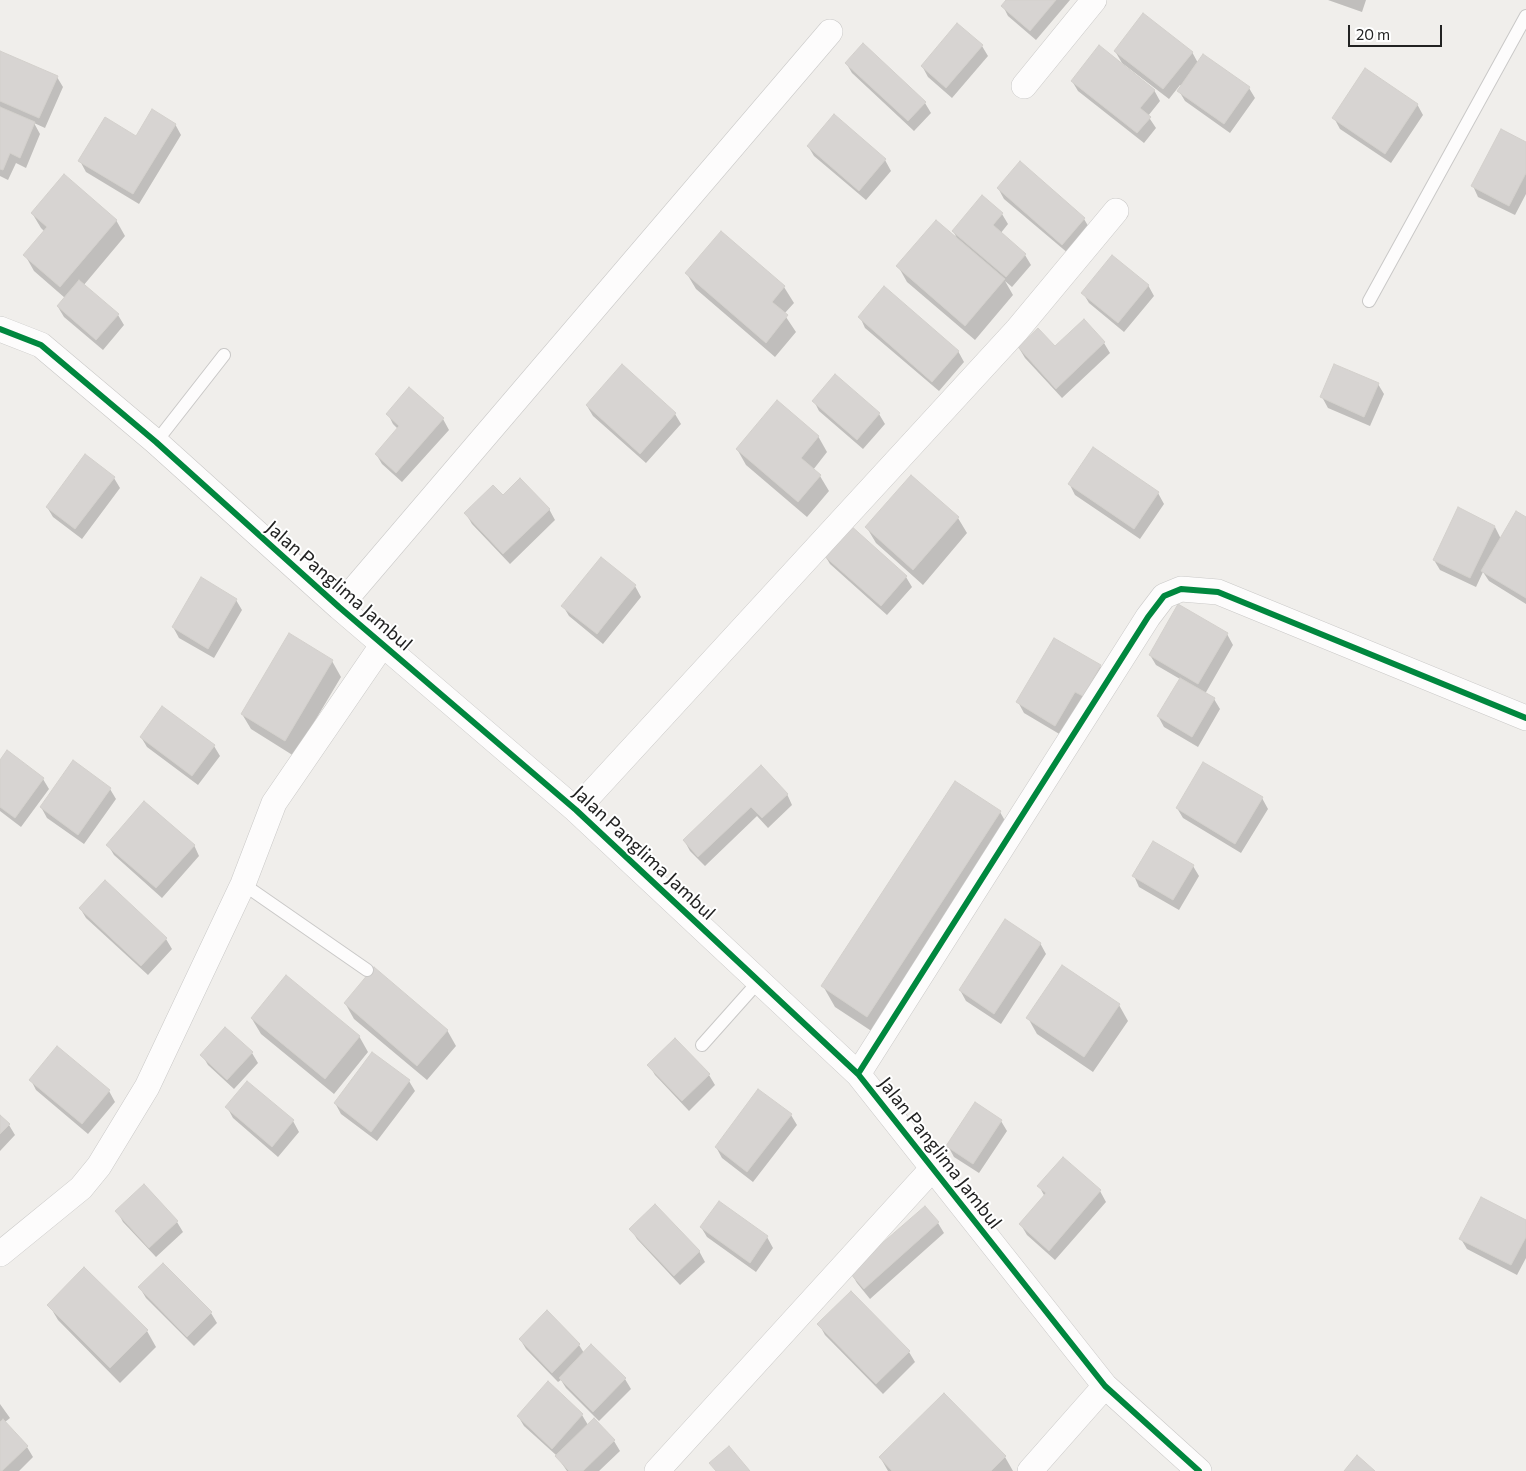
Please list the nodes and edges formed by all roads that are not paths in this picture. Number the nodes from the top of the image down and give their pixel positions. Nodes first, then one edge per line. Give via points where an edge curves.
1 (1094, 0) edge
2 (1526, 16) edge
3 (830, 32) dead end
4 (1024, 86) dead end
5 (1116, 211) dead end
6 (1369, 301) dead end
7 (0, 329) edge
8 (224, 355) dead end
9 (156, 442) junction
10 (339, 607) junction
11 (383, 644) junction
12 (1526, 718) edge
13 (576, 810) junction
14 (243, 884) junction
15 (366, 970) dead end
16 (759, 981) junction
17 (702, 1045) dead end
18 (858, 1074) junction
19 (932, 1169) junction
20 (0, 1254) edge
21 (1105, 1386) junction
22 (657, 1471) edge
23 (1030, 1471) edge
24 (1199, 1471) edge

1 - 4 street
2 - 6 lane
3 - 10 street
5 - 13 street via 1017,330
7 - 9 street, Jalan Panglima Jambul via 41,345
8 - 9 lane
9 - 10 street, Jalan Panglima Jambul
10 - 11 street, Jalan Panglima Jambul
11 - 13 street, Jalan Panglima Jambul
11 - 14 street via 274,803
12 - 18 street via 1218,592 1181,589 1164,596
13 - 16 street, Jalan Panglima Jambul
14 - 15 lane
14 - 20 street via 147,1087 100,1166 81,1188
16 - 17 lane
16 - 18 street, Jalan Panglima Jambul
18 - 19 street, Jalan Panglima Jambul
19 - 21 street, Jalan Panglima Jambul
19 - 22 street
21 - 23 street
21 - 24 street, Jalan Panglima Jambul

